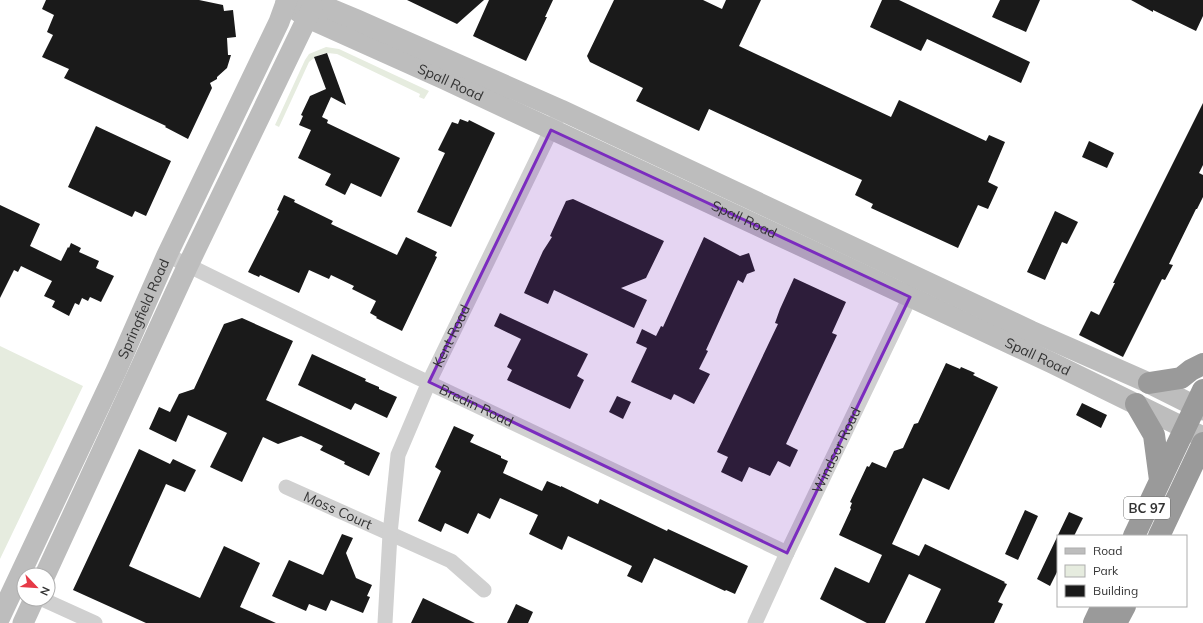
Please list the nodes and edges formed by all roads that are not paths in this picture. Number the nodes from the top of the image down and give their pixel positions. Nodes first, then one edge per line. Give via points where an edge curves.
1 (340, 0) edge
2 (285, 1) edge
3 (312, 7) edge
4 (357, 20) junction
5 (561, 110) junction
6 (551, 130) junction
7 (167, 255) junction
8 (188, 265) junction
9 (916, 277) junction
10 (910, 297) junction
11 (1203, 364) edge
12 (429, 382) junction
13 (1149, 383) junction
14 (1200, 402) edge
15 (1136, 404) junction
16 (1194, 433) edge
17 (1203, 443) edge
18 (1203, 475) edge
19 (1160, 480) junction
20 (286, 488) dead end
21 (1178, 499) junction
22 (390, 534) junction
23 (1134, 535) edge
24 (1160, 535) edge
25 (787, 553) junction
26 (29, 567) edge
27 (49, 567) edge
28 (484, 590) dead end
29 (16, 593) edge
30 (56, 605) edge
31 (30, 607) edge
32 (1102, 607) edge
33 (1124, 607) edge
34 (0, 617) edge
35 (22, 623) edge
36 (95, 623) edge
37 (385, 623) edge
38 (755, 623) edge
39 (1094, 623) edge
40 (1116, 623) edge

1 - 4 main road
2 - 3 main road, Spall Road
2 - 7 main road, Springfield Road via 279,22
3 - 4 main road, Spall Road
3 - 6 main road, Spall Road via 444,78
3 - 8 main road, Springfield Road
4 - 5 main road, Spall Road
5 - 6 street, Kent Road
5 - 9 main road, Spall Road
6 - 10 main road, Spall Road
6 - 12 street, Kent Road
7 - 8 street, Bredin Road
7 - 26 main road, Springfield Road
8 - 12 street, Bredin Road
8 - 27 main road, Springfield Road
9 - 10 street, Windsor Road
9 - 13 main road, Spall Road
10 - 15 main road, Spall Road
10 - 25 street, Windsor Road
11 - 13 highway via 1181,378
12 - 22 street, Kent Road via 398,455
12 - 25 street, Bredin Road
13 - 14 main road, Spall Road
14 - 16 highway, BC 97
15 - 16 main road, Spall Road
15 - 19 highway via 1154,435
16 - 19 highway, BC 97
17 - 21 highway, BC 97
18 - 21 highway via 1192,479
19 - 23 highway, BC 97
20 - 22 street, Moss Court
21 - 24 highway, BC 97
22 - 28 street, Moss Court via 451,562
22 - 37 street, Kent Road
25 - 38 street, Windsor Road
29 - 34 main road, Springfield Road
30 - 36 street
31 - 35 main road
32 - 39 highway
33 - 40 highway

